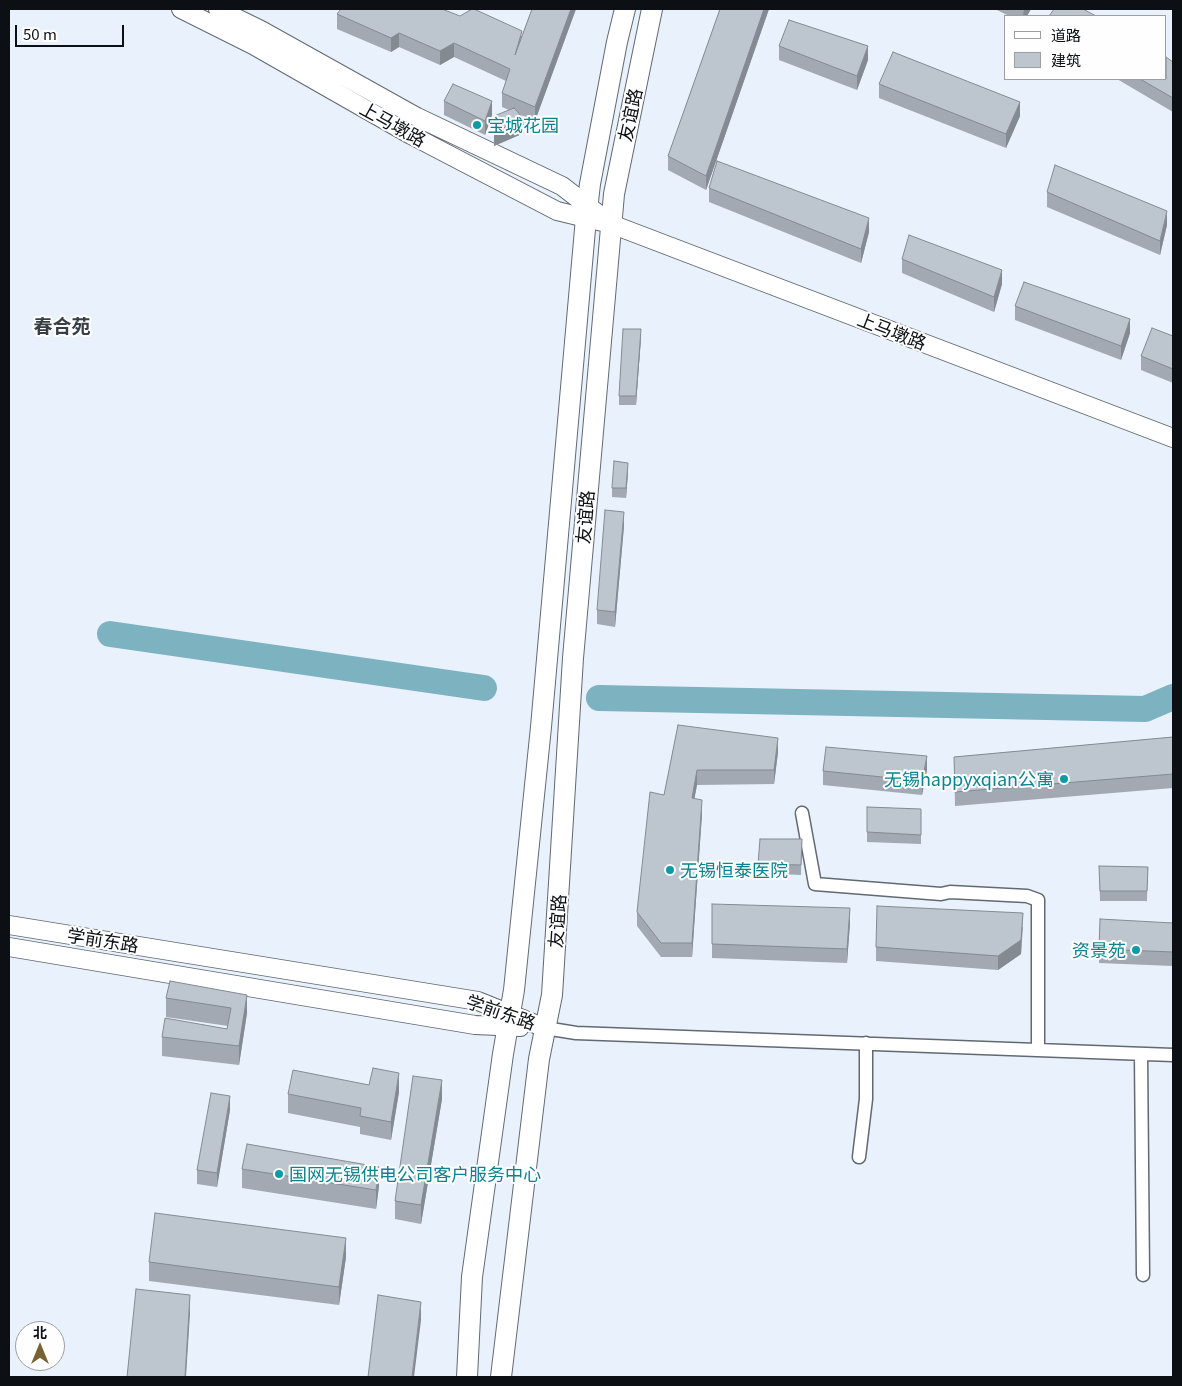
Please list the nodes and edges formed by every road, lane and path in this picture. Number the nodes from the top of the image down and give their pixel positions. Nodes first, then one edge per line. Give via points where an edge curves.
1 (182, 9) edge
2 (218, 9) edge
3 (625, 9) edge
4 (652, 9) edge
5 (587, 212) junction
6 (612, 224) junction
7 (1173, 438) edge
8 (802, 813) dead end
9 (9, 925) edge
10 (9, 947) edge
11 (509, 1020) junction
12 (546, 1028) junction
13 (866, 1043) junction
14 (1038, 1050) junction
15 (1141, 1054) junction
16 (1173, 1055) edge
17 (859, 1157) dead end
18 (1143, 1275) dead end
19 (466, 1377) edge
20 (500, 1377) edge

1 - 5 street, 上马墩路 via 557,211
2 - 5 street, 上马墩路 via 417,117 562,186
3 - 5 main road, 友谊路
4 - 6 main road, 友谊路 via 614,194
5 - 6 street, 上马墩路
5 - 11 main road, 友谊路 via 540,727
6 - 7 street, 上马墩路
6 - 12 main road, 友谊路 via 573,658 552,995
8 - 14 street via 815,884 941,894 1027,896 1038,900
9 - 11 street, 学前东路 via 478,1001
10 - 11 street, 学前东路 via 475,1025
11 - 12 street, 学前东路
11 - 19 main road, 友谊路 via 472,1277
12 - 13 street via 576,1033
12 - 20 main road, 友谊路 via 539,1059
13 - 14 street
13 - 17 street via 866,1099
14 - 15 street
15 - 16 street
15 - 18 street

